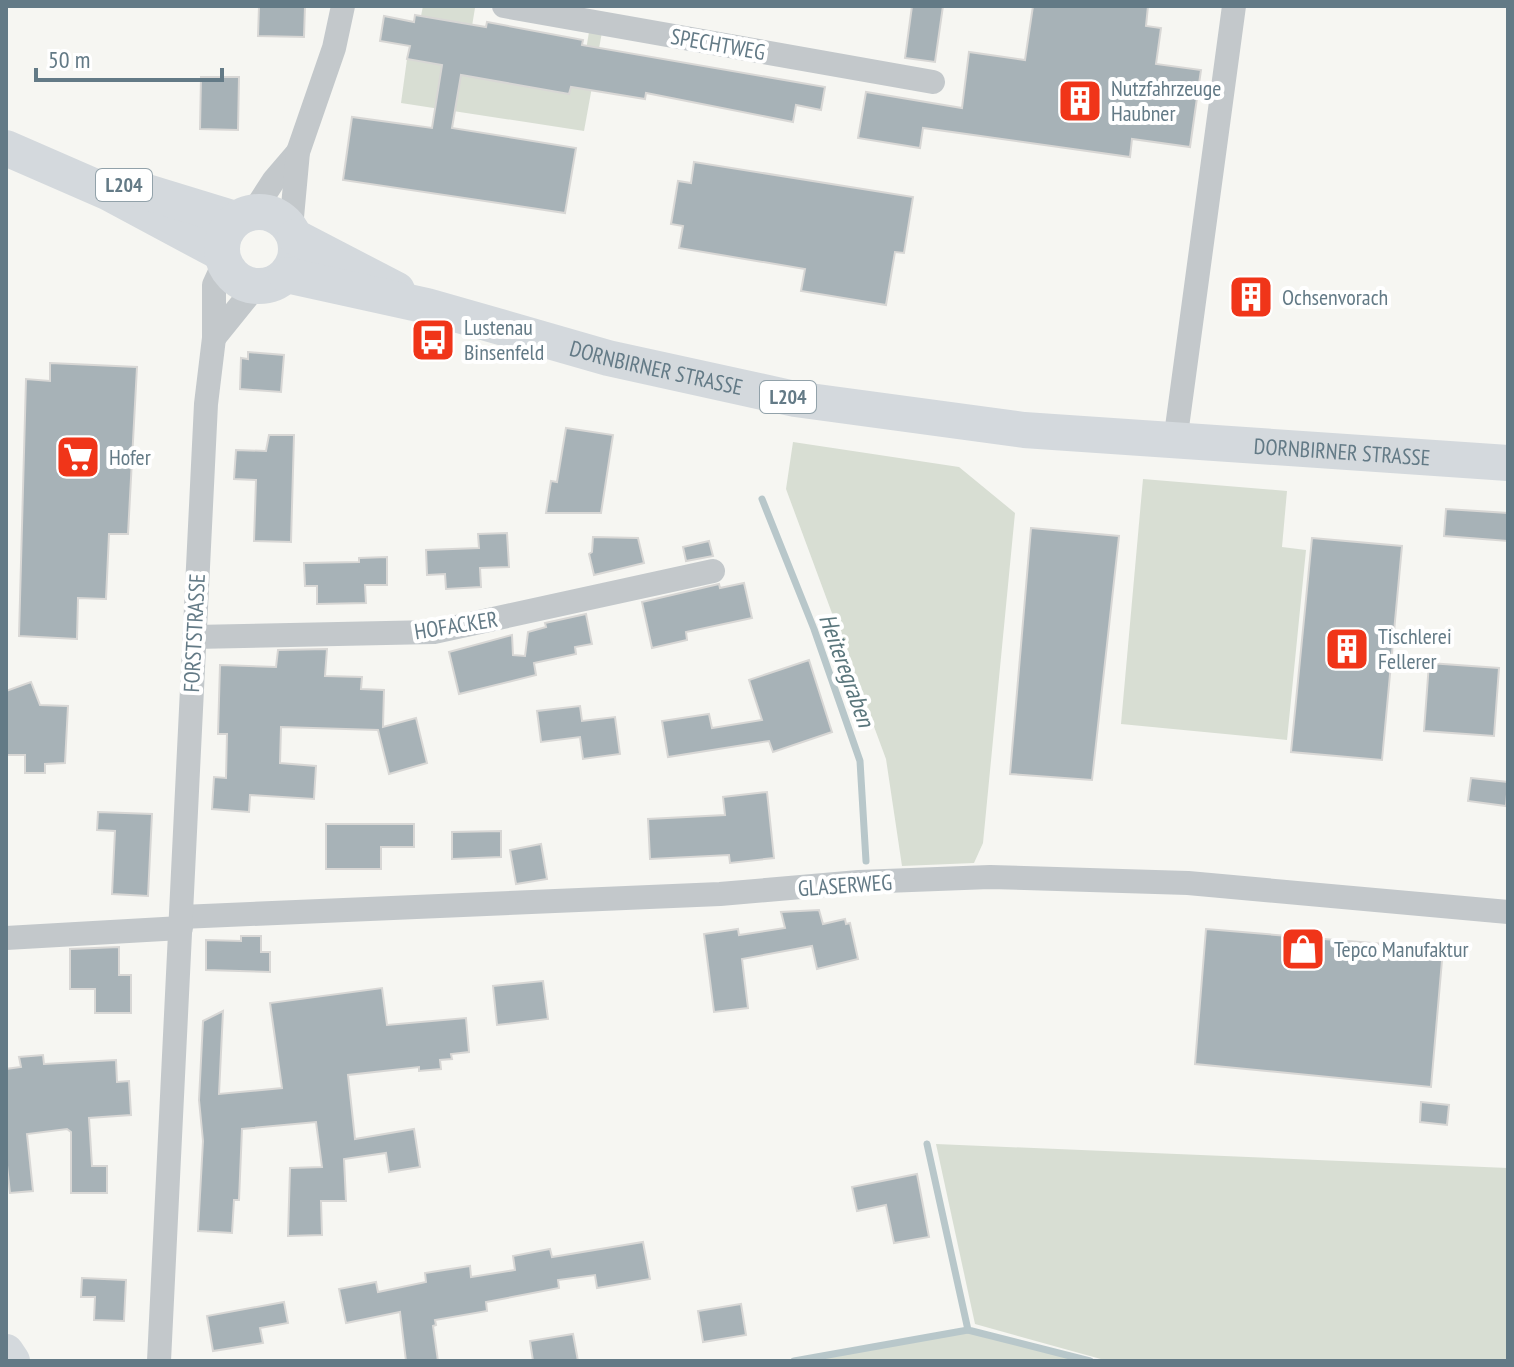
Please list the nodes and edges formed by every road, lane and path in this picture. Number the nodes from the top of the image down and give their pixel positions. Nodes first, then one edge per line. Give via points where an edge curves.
1 (343, 6) edge
2 (504, 6) edge
3 (1234, 6) edge
4 (933, 82) dead end
5 (6, 148) edge
6 (298, 152) junction
7 (51, 165) junction
8 (244, 215) junction
9 (293, 233) junction
10 (222, 258) junction
11 (271, 281) junction
12 (427, 306) junction
13 (214, 338) junction
14 (1175, 442) junction
15 (1508, 463) edge
16 (713, 571) dead end
17 (194, 637) junction
18 (1508, 912) edge
19 (181, 923) junction
20 (6, 938) edge
21 (6, 1352) edge
22 (12, 1361) edge
23 (159, 1361) edge

1 - 6 street
2 - 4 street, SPECHTWEG
3 - 14 street
5 - 7 main road, DORNBIRNER STRASSE / L204
6 - 8 street
6 - 9 street
7 - 8 main road, DORNBIRNER STRASSE / L204
7 - 10 main road, DORNBIRNER STRASSE / L204 via 185,231
8 - 9 main road, DORNBIRNER STRASSE / L204 via 281,218
8 - 10 main road via 227,229
9 - 11 main road via 293,264
9 - 12 main road, DORNBIRNER STRASSE / L204
10 - 11 main road, DORNBIRNER STRASSE / L204 via 236,279
10 - 13 street, FORSTSTRASSE via 214,285
11 - 12 main road, DORNBIRNER STRASSE / L204
11 - 13 street
12 - 14 main road, DORNBIRNER STRASSE / L204 via 608,358 795,399 997,427
13 - 17 street, FORSTSTRASSE
14 - 15 main road, DORNBIRNER STRASSE / L204
16 - 17 street, HOFACKER via 434,632
17 - 19 street, FORSTSTRASSE
18 - 19 street, GLASERWEG via 1188,883 990,877
19 - 20 street
19 - 23 street, FORSTSTRASSE
21 - 22 main road

